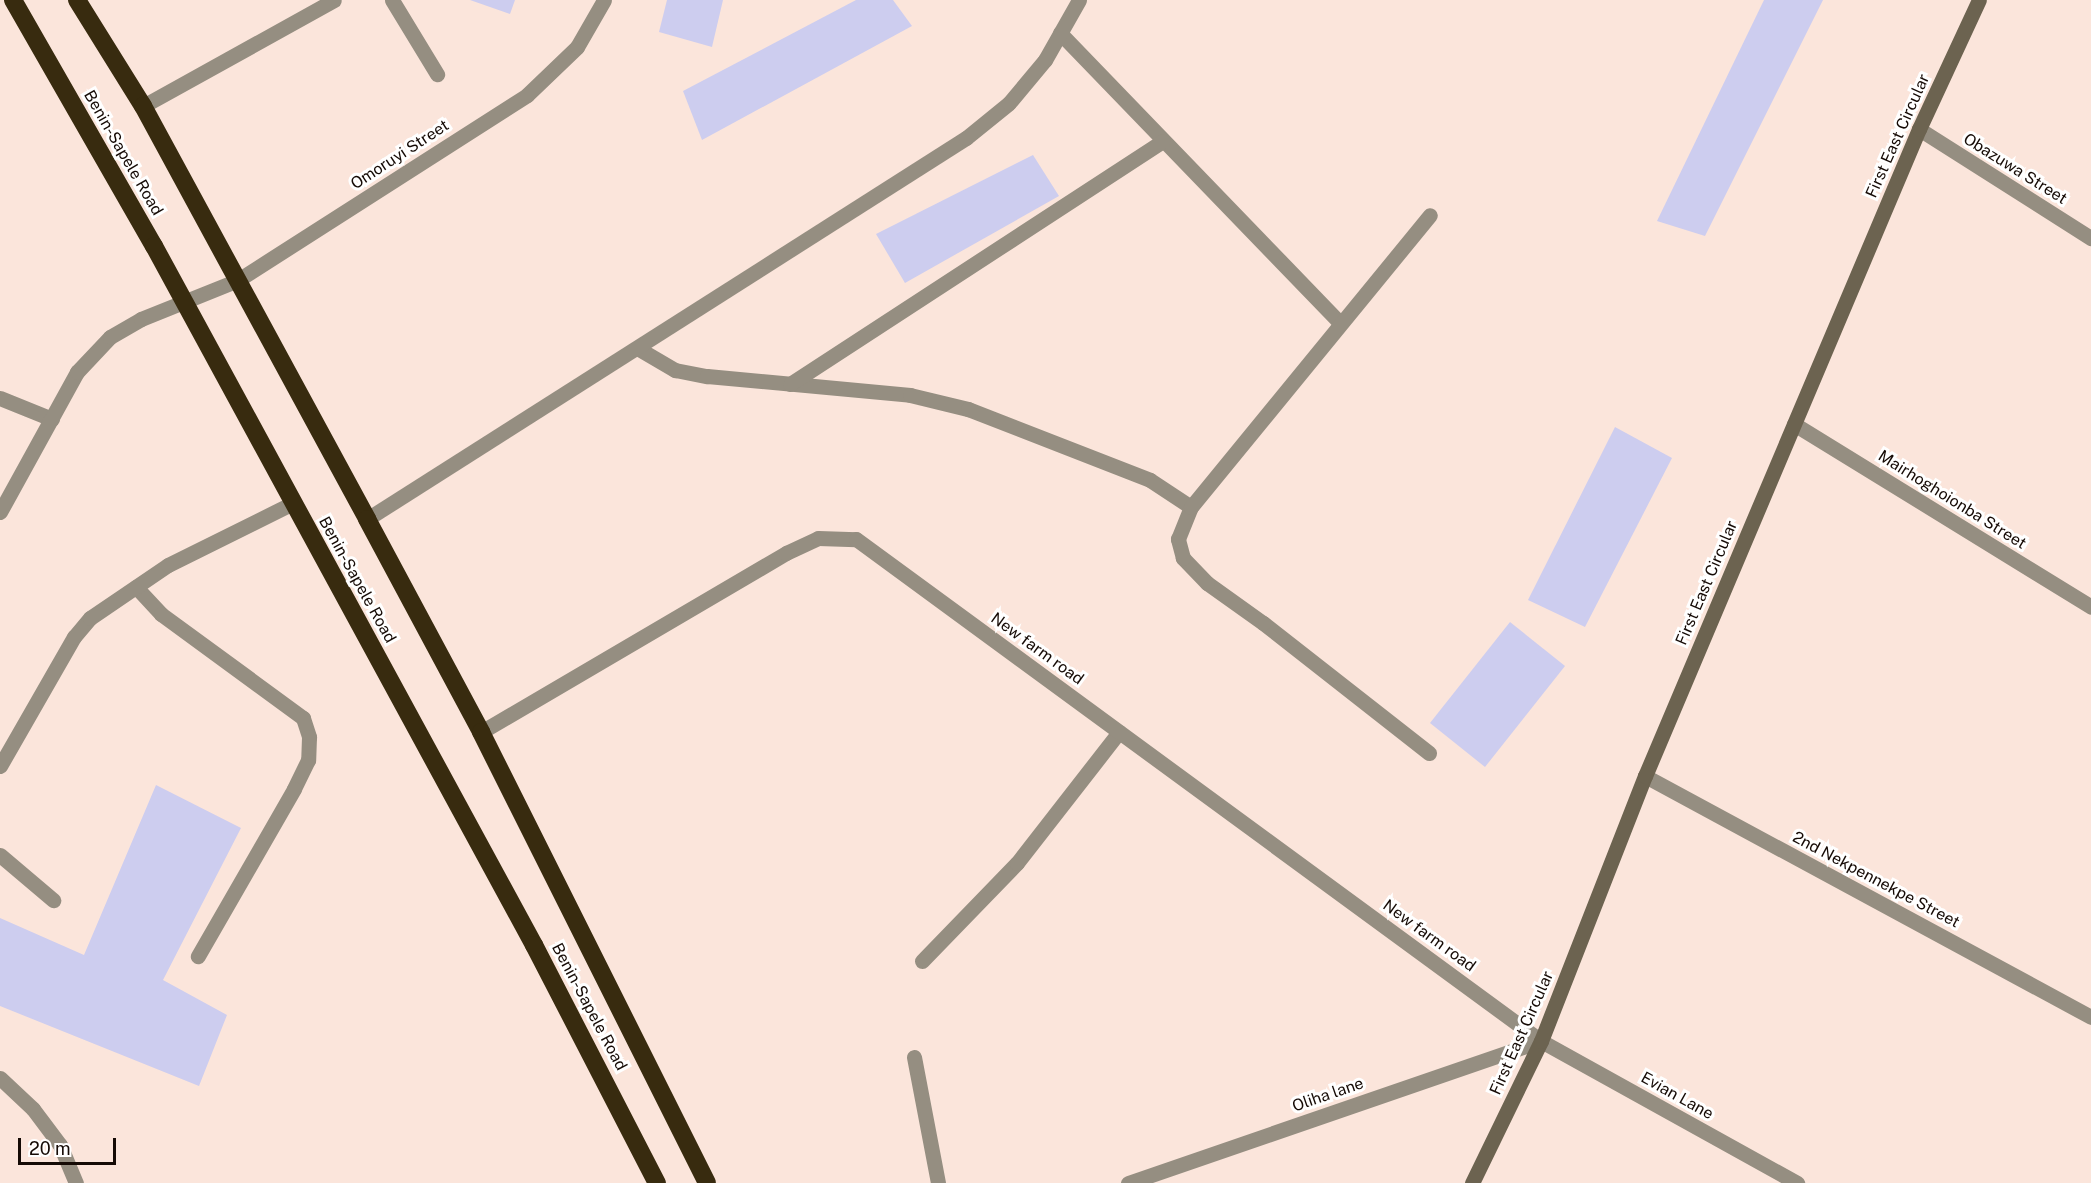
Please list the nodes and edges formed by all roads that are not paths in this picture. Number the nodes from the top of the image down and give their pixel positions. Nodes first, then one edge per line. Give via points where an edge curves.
1 (13, 0) edge
2 (77, 0) edge
3 (334, 0) edge
4 (392, 0) edge
5 (604, 0) edge
6 (1080, 0) edge
7 (1979, 0) edge
8 (1060, 33) junction
9 (437, 74) dead end
10 (143, 106) junction
11 (1919, 129) junction
12 (1163, 141) junction
13 (1430, 215) dead end
14 (2091, 238) edge
15 (238, 280) junction
16 (185, 304) junction
17 (1340, 323) junction
18 (639, 349) junction
19 (790, 384) junction
20 (0, 398) edge
21 (52, 419) junction
22 (1794, 424) junction
23 (293, 503) junction
24 (1191, 507) junction
25 (0, 512) edge
26 (367, 519) junction
27 (136, 587) junction
28 (2091, 607) edge
29 (481, 732) junction
30 (1119, 732) junction
31 (1429, 753) dead end
32 (0, 766) edge
33 (1645, 776) junction
34 (0, 855) edge
35 (53, 900) dead end
36 (198, 956) dead end
37 (922, 961) dead end
38 (2091, 1017) edge
39 (1541, 1041) junction
40 (914, 1057) dead end
41 (0, 1078) edge
42 (76, 1183) edge
43 (657, 1183) edge
44 (707, 1183) edge
45 (938, 1183) edge
46 (1128, 1183) edge
47 (1472, 1183) edge
48 (1797, 1183) edge

1 - 16 highway, Benin-Sapele Road
2 - 10 highway, Benin-Sapele Road
3 - 10 street
4 - 9 street
5 - 15 street, Omoruyi Street via 577,47 527,95
6 - 8 street
7 - 11 street, First East Circular
8 - 12 street
8 - 18 street via 1045,60 1009,103 966,138
10 - 15 highway, Benin-Sapele Road
11 - 14 street, Obazuwa Street
11 - 22 street, First East Circular
12 - 17 street
12 - 19 street
13 - 17 street
15 - 16 street, Omoruyi Street
15 - 26 highway, Benin-Sapele Road
16 - 21 street, Omoruyi Street via 141,319 110,337 77,372
16 - 23 highway, Benin-Sapele Road
17 - 24 street
18 - 19 street via 675,370
18 - 26 street
19 - 24 street via 910,395 968,409 1150,480
20 - 21 street
21 - 25 street, Omoruyi Street
22 - 28 street, Mairhoghoionba Street
22 - 33 street, First East Circular
23 - 27 street via 168,565
23 - 43 highway, Benin-Sapele Road via 534,945
24 - 31 street via 1178,539 1183,558 1207,584
26 - 29 highway, Benin-Sapele Road
27 - 32 street via 90,618 74,637
27 - 36 street via 161,614 303,718 309,737 308,760 294,789
29 - 30 street, New farm road via 818,538 856,539
29 - 44 highway, Benin-Sapele Road
30 - 37 street via 1017,863
30 - 39 street, New farm road
33 - 38 street, 2nd Nekpennekpe Street
33 - 39 street, First East Circular
34 - 35 street
39 - 46 street, Oliha lane
39 - 47 street, First East Circular
39 - 48 street, Evian Lane
40 - 45 street
41 - 42 street via 33,1109 60,1145

